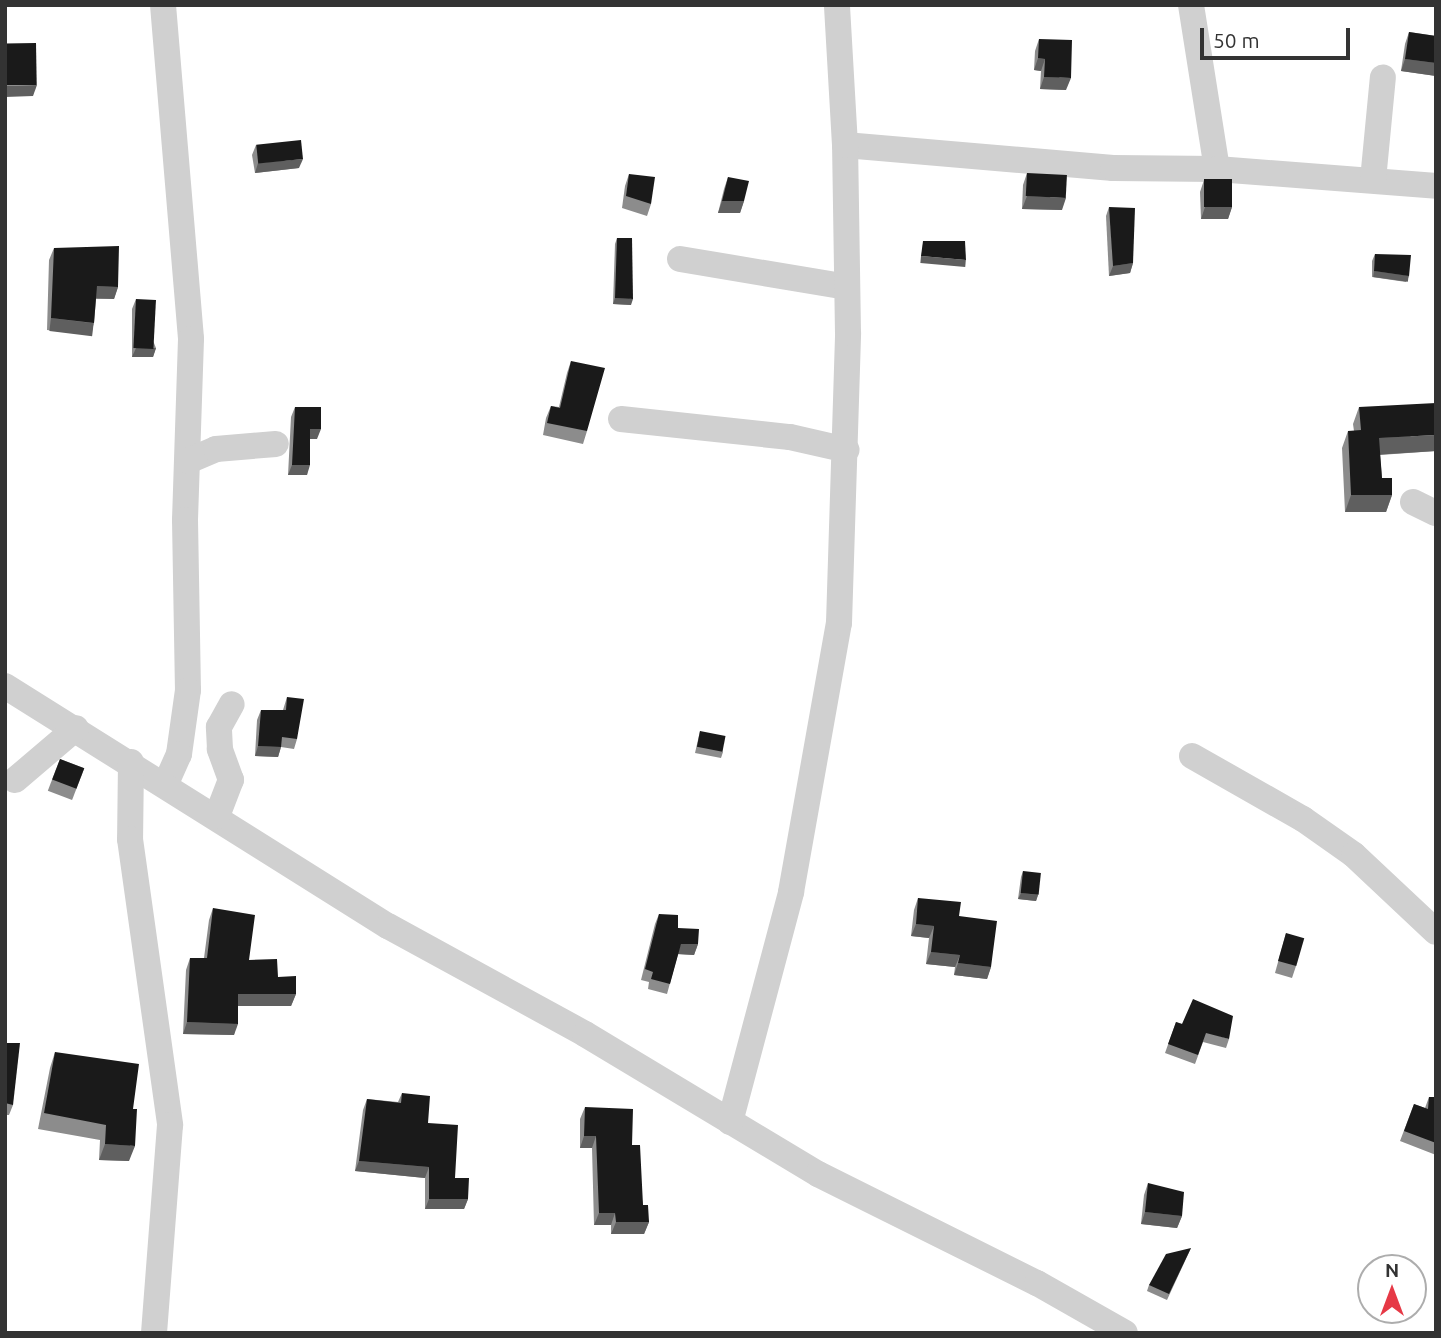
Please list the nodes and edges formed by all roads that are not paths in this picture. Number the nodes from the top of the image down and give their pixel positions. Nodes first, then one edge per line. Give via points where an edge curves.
1 (163, 5) edge
2 (837, 5) edge
3 (1191, 5) edge
4 (1383, 77) dead end
5 (845, 145) junction
6 (1217, 169) junction
7 (1373, 180) junction
8 (1436, 186) edge
9 (680, 259) dead end
10 (847, 287) junction
11 (621, 419) dead end
12 (276, 444) dead end
13 (848, 450) junction
14 (188, 461) junction
15 (5, 686) edge
16 (232, 704) dead end
17 (76, 728) junction
18 (1192, 756) dead end
19 (131, 762) junction
20 (15, 780) dead end
21 (166, 783) junction
22 (217, 816) junction
23 (1436, 932) edge
24 (730, 1122) junction
25 (154, 1333) edge
26 (1125, 1333) edge

1 - 14 street via 188,263
2 - 5 street
3 - 6 street
4 - 7 street
5 - 6 street via 1113,168
5 - 10 street
6 - 7 street
7 - 8 street
9 - 10 street
10 - 13 street
11 - 13 street via 790,437
12 - 14 street via 216,449
13 - 24 street via 839,623 820,748 786,913
14 - 21 street via 188,690 179,754
15 - 17 street
16 - 22 street via 219,727 220,749 231,780
17 - 19 street
17 - 20 street
18 - 23 street via 1303,819 1354,855
19 - 21 street
19 - 25 street via 130,839 170,1125
21 - 22 street
22 - 24 street via 388,926 585,1034
24 - 26 street via 818,1174 1037,1283

